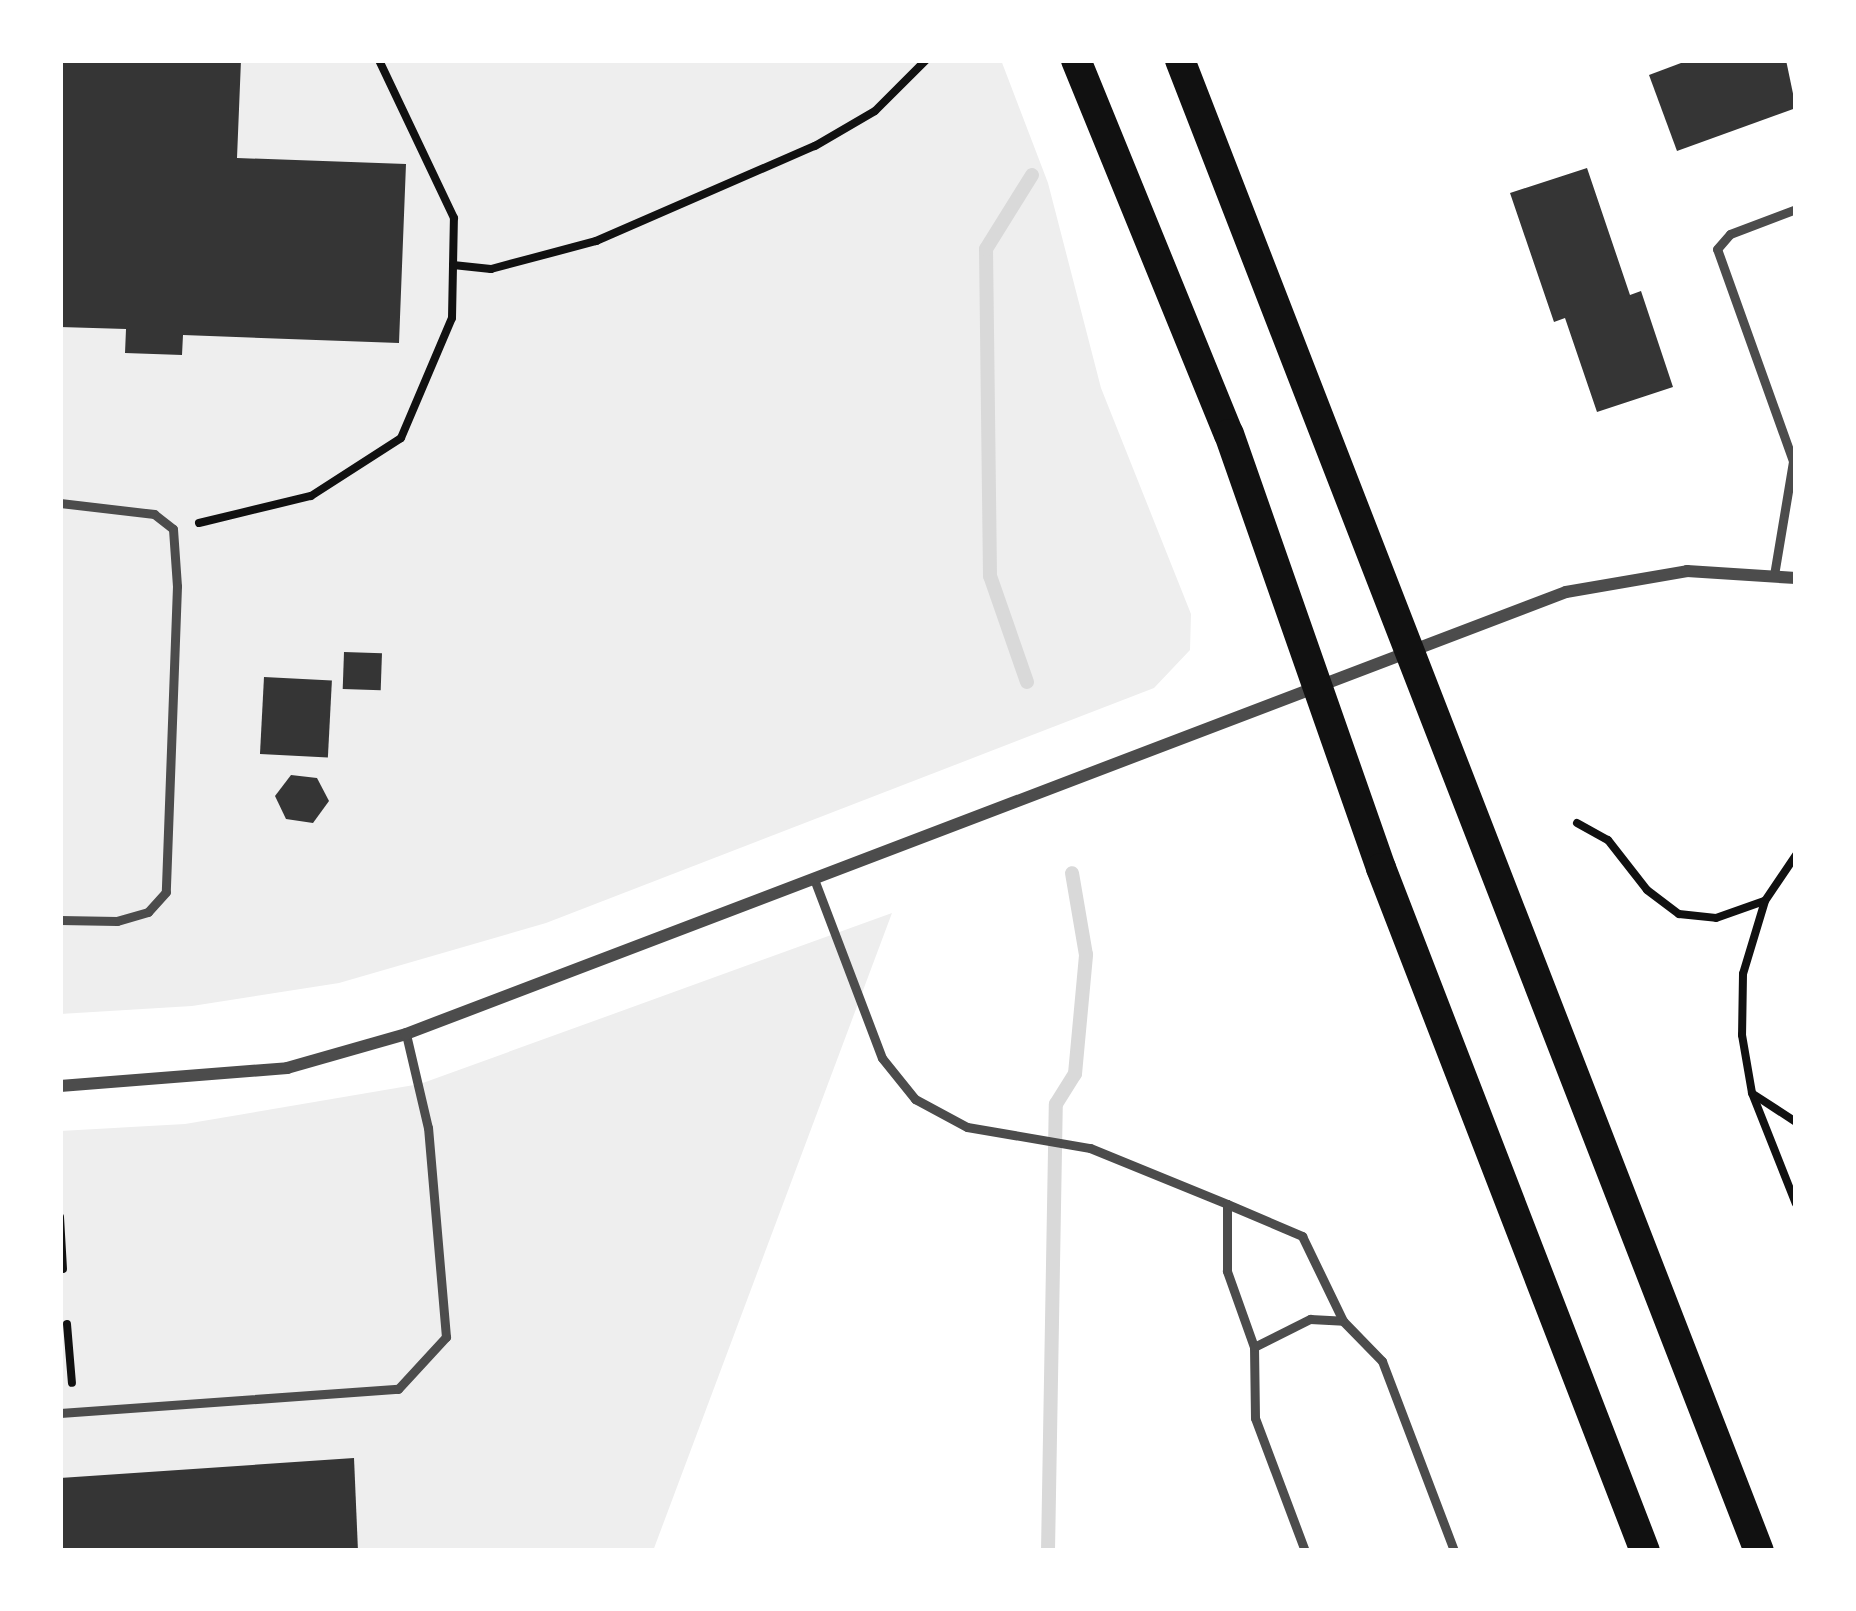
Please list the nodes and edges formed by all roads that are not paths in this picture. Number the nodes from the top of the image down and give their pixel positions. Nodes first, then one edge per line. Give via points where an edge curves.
1 (1076, 60) edge
2 (1180, 60) edge
3 (1796, 209) edge
4 (1795, 461) edge
5 (60, 503) edge
6 (1774, 575) junction
7 (1796, 578) edge
8 (1413, 650) junction
9 (1317, 688) junction
10 (814, 879) junction
11 (60, 920) edge
12 (406, 1034) junction
13 (60, 1086) edge
14 (1227, 1204) junction
15 (1343, 1322) junction
16 (1254, 1347) junction
17 (60, 1413) edge
18 (1305, 1551) edge
19 (1454, 1551) edge
20 (1646, 1551) edge
21 (1760, 1551) edge

1 - 9 main road via 1229,434
2 - 8 main road
3 - 4 lane via 1730,234 1717,249
4 - 6 lane
5 - 11 lane via 146,509 173,530 166,892 148,912 117,921
6 - 7 street
6 - 8 street via 1688,571 1607,583 1507,611
8 - 9 street
8 - 21 main road
9 - 10 street
9 - 20 main road
10 - 12 street
10 - 14 lane via 882,1058 915,1099 967,1127 1090,1148
12 - 13 street via 287,1068
12 - 17 lane via 428,1128 446,1337 398,1389
14 - 15 lane via 1302,1236
14 - 16 lane via 1227,1271
15 - 16 lane via 1310,1319
15 - 19 lane via 1382,1361
16 - 18 lane via 1255,1418

